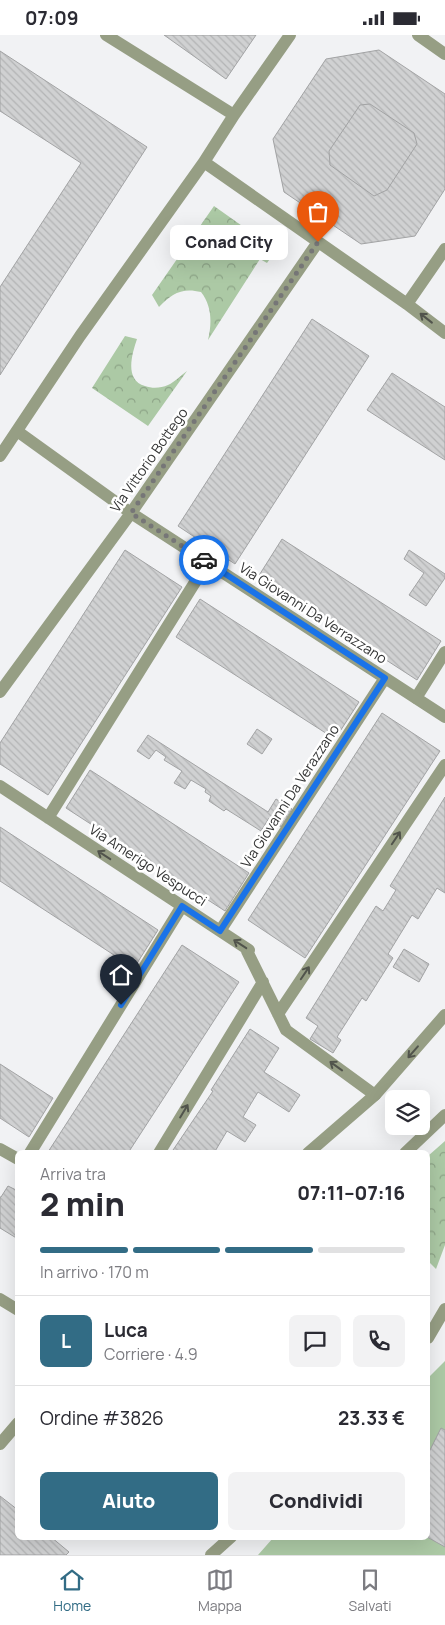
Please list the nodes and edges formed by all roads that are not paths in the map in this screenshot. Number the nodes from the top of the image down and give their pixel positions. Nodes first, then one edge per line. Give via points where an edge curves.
1 (106, 35) edge
2 (290, 35) edge
3 (418, 35) edge
4 (445, 53) edge
5 (234, 115) junction
6 (204, 162) junction
7 (318, 242) junction
8 (445, 249) edge
9 (408, 304) junction
10 (445, 333) edge
11 (18, 431) junction
12 (0, 456) edge
13 (131, 513) junction
14 (207, 563) junction
15 (445, 652) edge
16 (385, 678) junction
17 (0, 693) edge
18 (416, 698) junction
19 (445, 717) edge
20 (445, 765) edge
21 (1, 788) edge
22 (48, 818) junction
23 (182, 906) junction
24 (220, 931) junction
25 (263, 982) junction
26 (278, 1014) junction
27 (445, 1015) edge
28 (375, 1095) junction
29 (445, 1115) edge
30 (0, 1149) edge
31 (32, 1150) edge
32 (161, 1150) edge
33 (311, 1150) edge
34 (407, 1150) edge
35 (15, 1157) edge
36 (0, 1299) edge
37 (15, 1308) edge
38 (445, 1309) edge
39 (430, 1335) edge
40 (15, 1426) edge
41 (0, 1444) edge
42 (226, 1545) edge
43 (211, 1555) edge

1 - 5 street
2 - 5 street
3 - 4 street
5 - 6 street
6 - 7 street
6 - 11 street
7 - 9 street
7 - 13 street, Via Vittorio Bottego
8 - 9 street
10 -> 9 street
11 - 12 street
11 - 13 street, Via Giovanni Da Verrazzano
13 - 14 street, Via Giovanni Da Verrazzano
13 - 17 street, Via Vittorio Bottego
14 - 16 street, Via Giovanni Da Verrazzano
14 - 22 street
15 - 18 street
16 - 18 street, Via Giovanni Da Verrazzano
16 - 24 street, Via Giovanni Da Verazzano
18 - 19 street, Via Giovanni Da Verrazzano
26 -> 20 street
21 - 22 street, Via Amerigo Vespucci
23 -> 22 street, Via Amerigo Vespucci
23 - 24 street, Via Amerigo Vespucci
23 - 31 street
25 -> 24 street, Via Amerigo Vespucci via 249,950
25 - 26 street, Via Amerigo Vespucci
32 -> 25 street
28 -> 26 street, Via Amerigo Vespucci via 286,1030
27 -> 28 street
28 - 33 street
29 - 34 street
30 - 35 street
36 - 37 street
38 - 39 street
40 - 41 street
42 - 43 street

